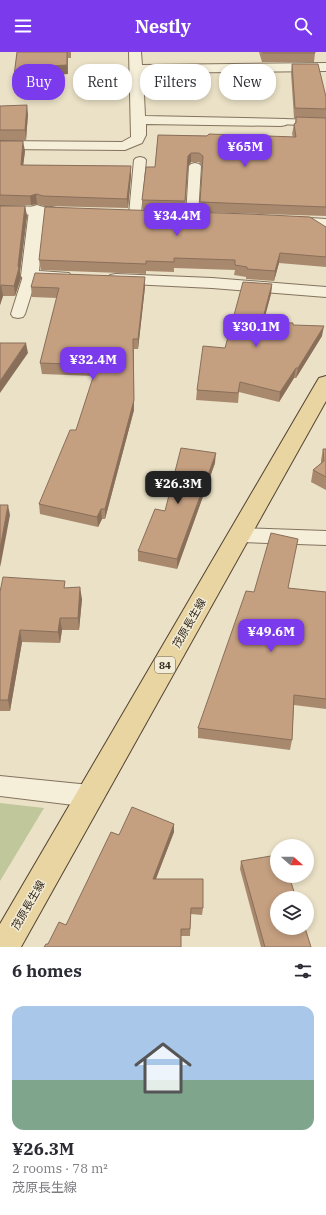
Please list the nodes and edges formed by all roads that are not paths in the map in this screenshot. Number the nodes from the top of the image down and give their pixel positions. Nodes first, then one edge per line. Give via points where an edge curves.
1 (135, 52) edge
2 (326, 67) edge
3 (136, 69) junction
4 (138, 120) junction
5 (281, 122) joint
6 (326, 123) edge
7 (0, 145) edge
8 (140, 160) dead end
9 (195, 166) edge
10 (0, 210) edge
11 (37, 210) junction
12 (67, 211) edge
13 (120, 213) edge
14 (135, 214) junction
15 (149, 214) edge
16 (178, 215) edge
17 (279, 220) edge
18 (326, 222) edge
19 (30, 276) junction
20 (78, 278) edge
21 (101, 279) edge
22 (326, 292) edge
23 (18, 314) dead end
24 (326, 383) edge
25 (239, 535) junction
26 (326, 538) edge
27 (0, 786) edge
28 (90, 796) junction
29 (4, 947) edge

1 - 3 street
2 - 3 street
3 - 4 street
4 - 5 street
4 - 7 street via 139,136 137,140 125,146
5 - 6 lane
8 - 14 lane
9 - 16 lane via 196,216
10 - 11 lane
11 - 12 lane
11 - 19 street
13 - 14 lane
14 - 15 lane
17 - 18 lane
19 - 20 street
19 - 23 lane
21 - 22 street via 212,283
24 - 25 main road, 茂原長生線 / 84
25 - 26 lane
25 - 28 main road, 茂原長生線 / 84
27 - 28 lane
28 - 29 main road, 茂原長生線 / 84

